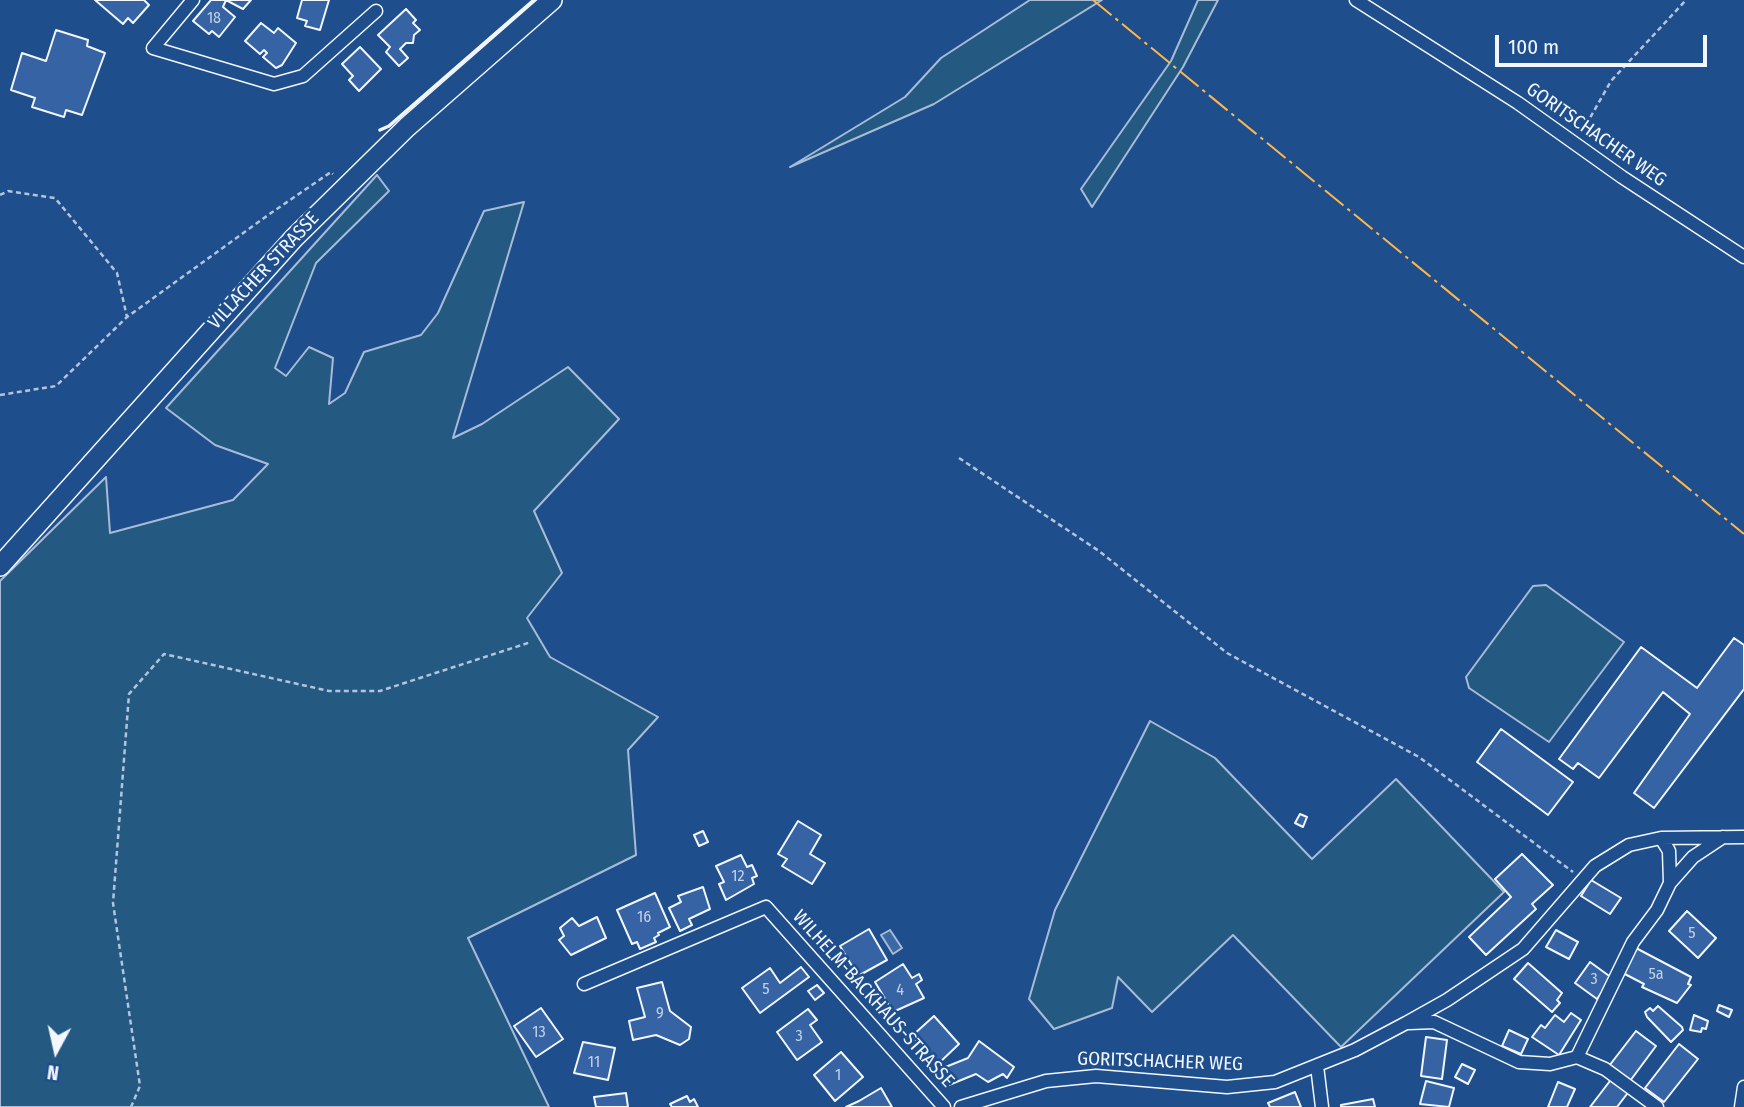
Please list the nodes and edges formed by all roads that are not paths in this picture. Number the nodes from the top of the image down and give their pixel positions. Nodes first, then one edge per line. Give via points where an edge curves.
1 (192, 0) edge
2 (552, 0) edge
3 (1356, 0) edge
4 (376, 12) dead end
5 (1744, 257) edge
6 (0, 566) edge
7 (1726, 836) junction
8 (1744, 837) edge
9 (1661, 838) junction
10 (1670, 883) junction
11 (583, 984) dead end
12 (1406, 1023) junction
13 (1577, 1057) junction
14 (1317, 1066) junction
15 (1744, 1087) edge
16 (944, 1107) edge
17 (961, 1107) edge
18 (1322, 1107) edge
19 (1657, 1107) edge
20 (1741, 1107) edge

1 - 4 street via 153,47 274,84 303,76
2 - 6 main road, VILLACHER STRASSE via 472,67 346,187 206,333
3 - 5 street, GORITSCHACHER WEG via 1518,103
7 - 8 street, GORITSCHACHER WEG
7 - 9 street, GORITSCHACHER WEG
7 - 10 street via 1693,857
9 - 10 street via 1669,851
9 - 12 street, GORITSCHACHER WEG via 1629,845 1595,866 1523,949
10 - 13 street via 1627,954
11 - 16 street, WILHELM-BACKHAUS-STRASSE via 766,907
12 - 13 street via 1434,1023 1519,1062 1550,1064
12 - 14 street, GORITSCHACHER WEG
13 - 19 street via 1605,1069
14 - 17 street, GORITSCHACHER WEG via 1276,1082 1227,1087 1097,1076 1046,1081
14 - 18 street
15 - 20 street

